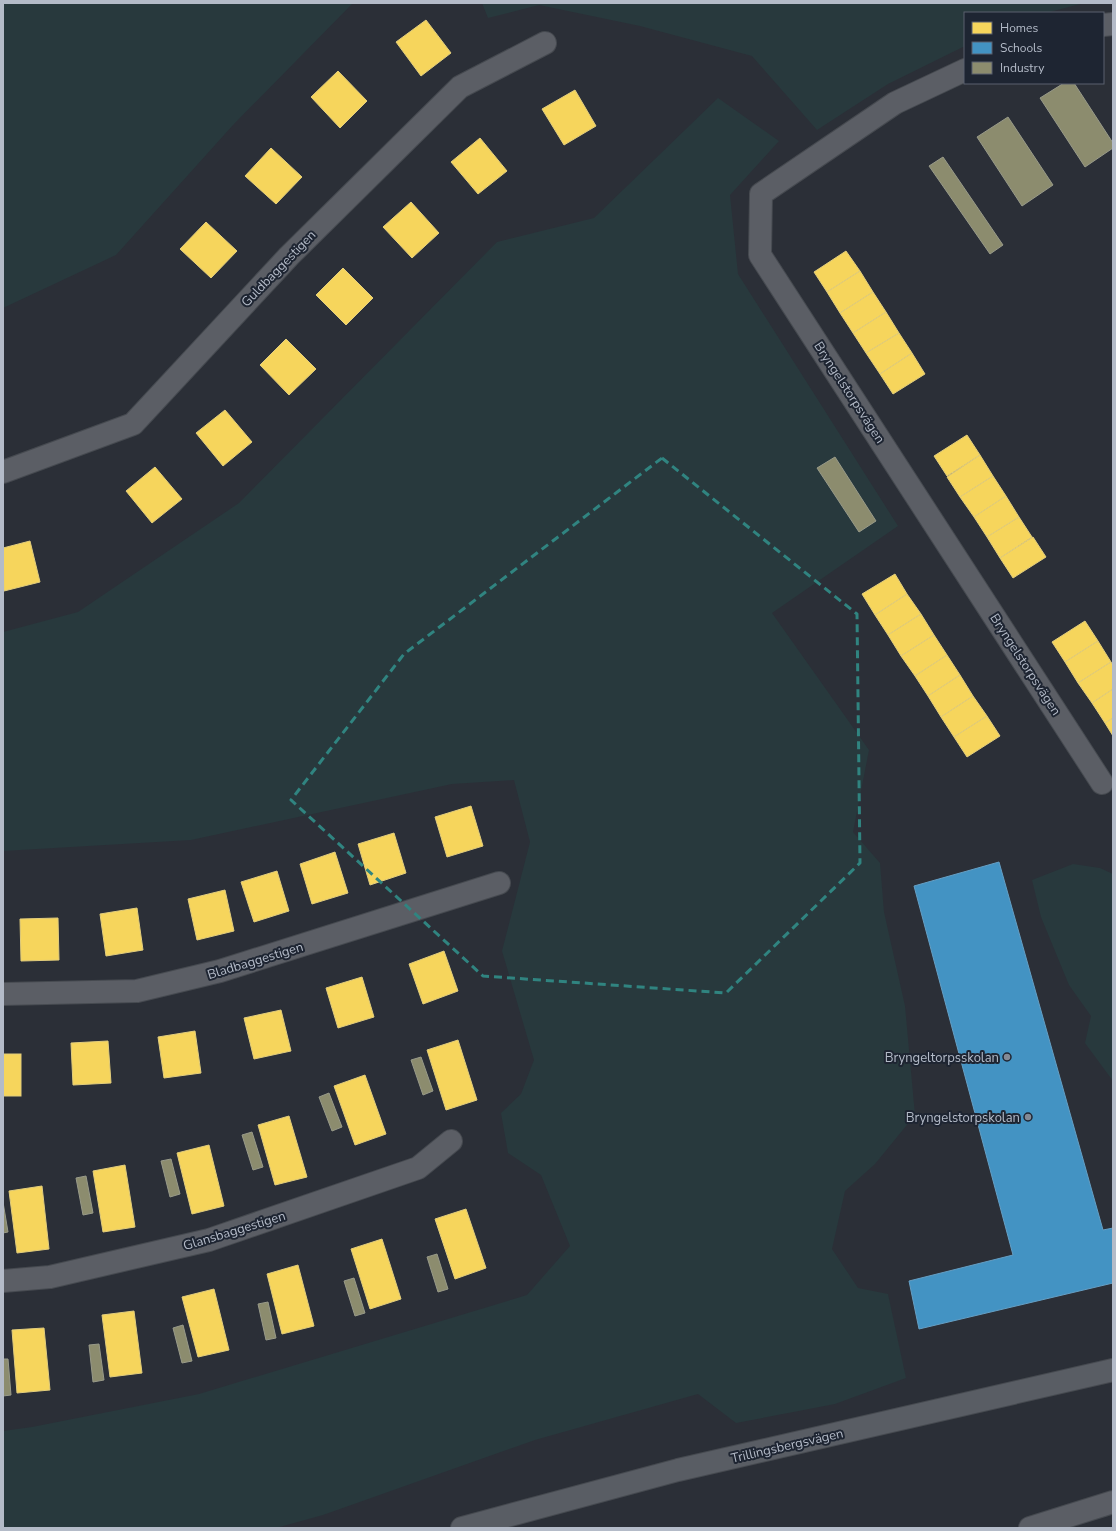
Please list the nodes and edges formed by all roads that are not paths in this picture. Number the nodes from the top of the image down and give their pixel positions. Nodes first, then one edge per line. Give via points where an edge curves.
1 (544, 44) dead end
2 (964, 70) edge
3 (3, 472) edge
4 (1102, 783) dead end
5 (499, 882) dead end
6 (3, 994) edge
7 (451, 1141) dead end
8 (3, 1281) edge
9 (1113, 1370) edge
10 (1113, 1502) edge
11 (462, 1528) edge
12 (1030, 1528) edge

1 - 3 street, Guldbaggestigen via 460,86 289,256 133,424
2 - 4 street, Bryngelstorpsvägen via 895,103 761,194 760,255
5 - 6 street, Bladbaggestigen via 220,972 137,991
7 - 8 street, Glansbaggestigen via 418,1168 209,1240 50,1277
9 - 11 street, Trillingsbergsvägen via 678,1470
10 - 12 street

